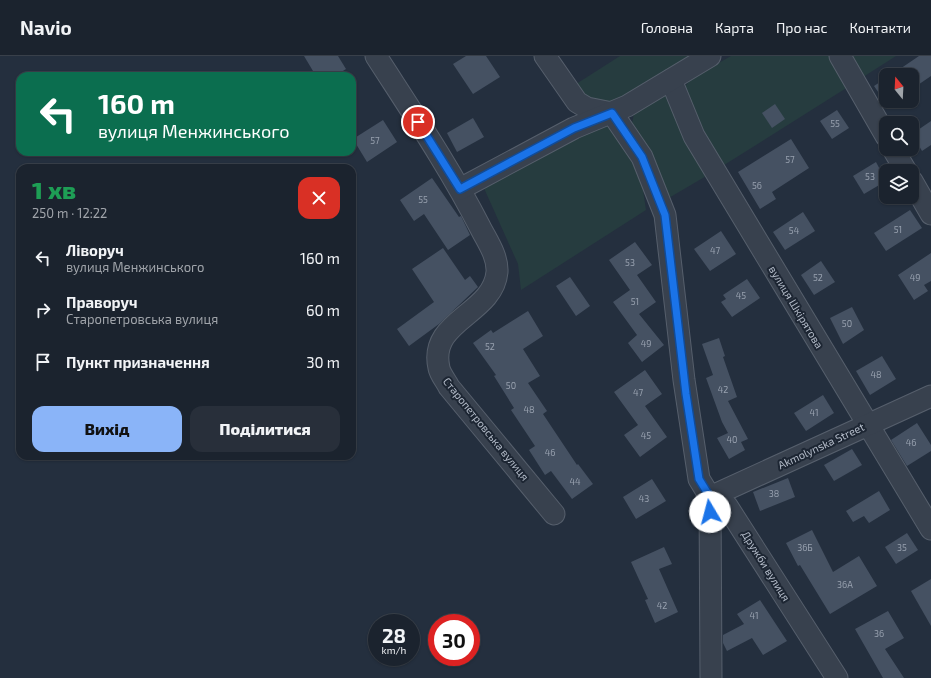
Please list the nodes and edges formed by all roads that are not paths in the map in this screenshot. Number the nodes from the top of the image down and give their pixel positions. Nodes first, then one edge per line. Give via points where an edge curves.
1 (376, 56) edge
2 (545, 56) edge
3 (708, 56) edge
4 (840, 56) edge
5 (671, 80) junction
6 (612, 113) junction
7 (879, 124) edge
8 (460, 189) junction
9 (919, 193) edge
10 (931, 214) edge
11 (931, 396) edge
12 (867, 425) junction
13 (710, 497) junction
14 (554, 514) dead end
15 (931, 529) edge
16 (711, 678) edge
17 (837, 678) edge

1 - 8 street, Старопетровська вулиця
2 - 6 street via 577,102 587,108
3 - 5 street
4 - 7 street
5 - 6 street
5 - 12 street, вулиця Шкірятова via 694,136
6 - 8 street via 574,128
6 - 13 street, Дружби вулиця via 642,157 665,215 684,380 699,479
8 - 14 street, Старопетровська вулиця via 495,256 497,272 493,287 483,300 446,332 438,349 439,369 449,387
9 - 10 street
11 - 12 street, Akmolynska Street
12 - 13 street, Akmolynska Street
12 - 15 street, вулиця Шкірятова
13 - 16 street
13 - 17 street, Дружби вулиця via 727,506

